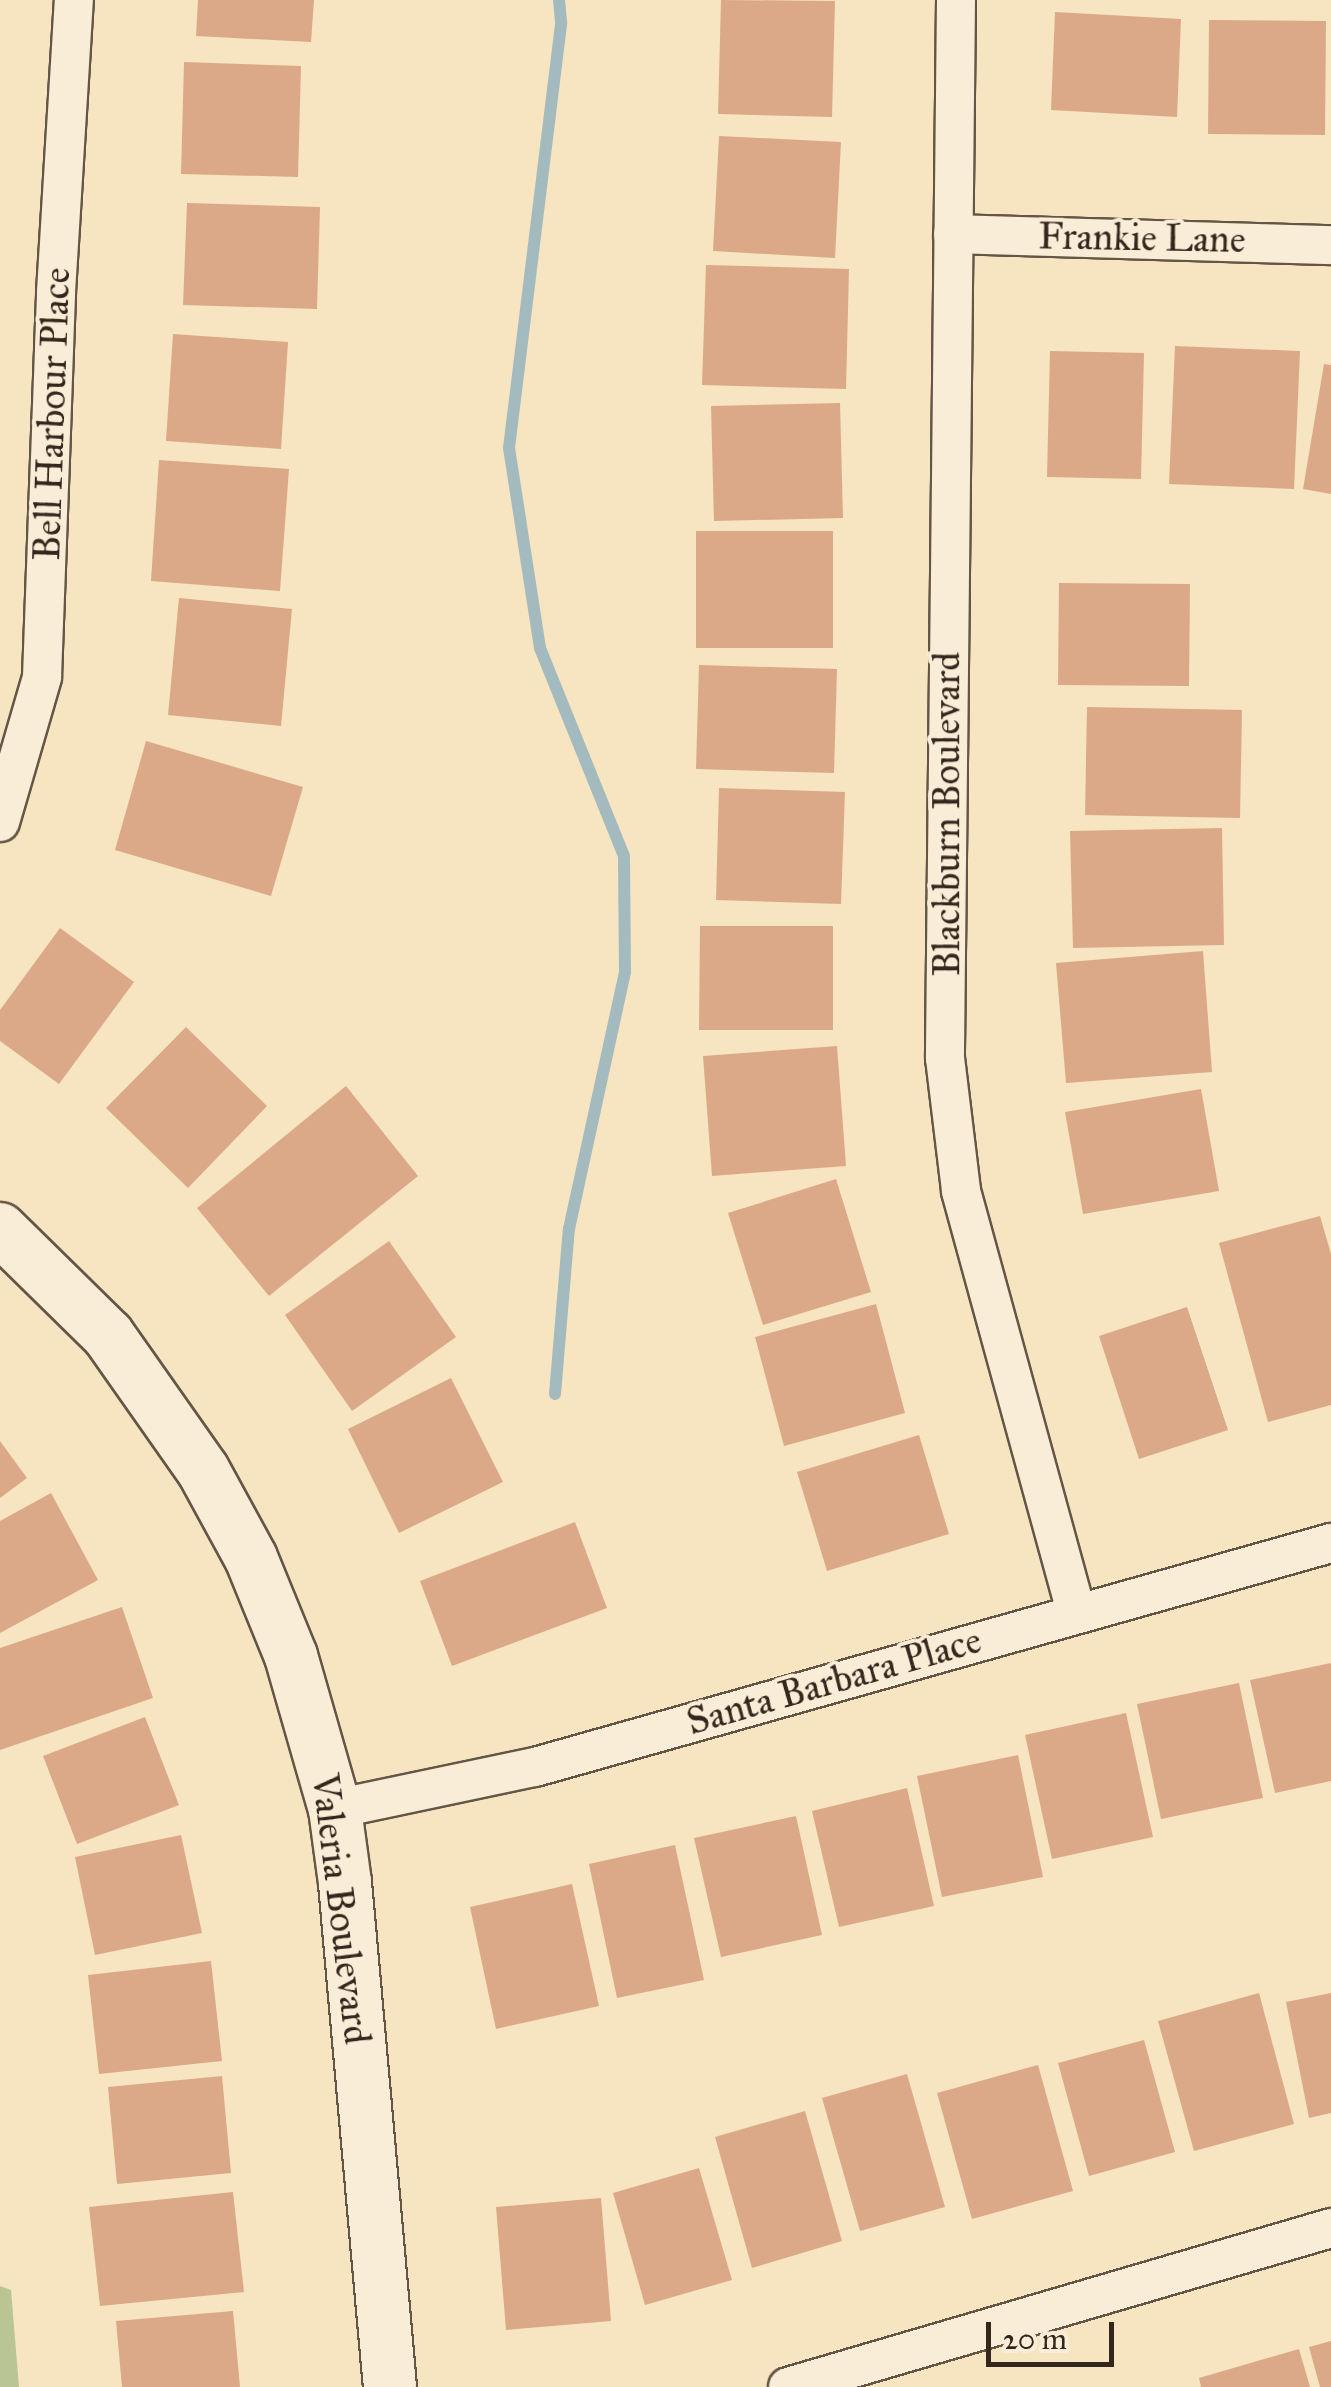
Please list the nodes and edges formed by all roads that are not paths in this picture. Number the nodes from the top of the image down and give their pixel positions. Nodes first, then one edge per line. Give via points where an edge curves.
1 (74, 0) edge
2 (956, 0) edge
3 (953, 234) junction
4 (1331, 245) edge
5 (0, 822) edge
6 (0, 1229) edge
7 (1331, 1542) edge
8 (1076, 1612) junction
9 (335, 1809) junction
10 (1331, 2228) edge
11 (390, 2387) edge
12 (788, 2387) edge

1 - 5 street, Bell Harbour Place via 42,677
2 - 3 street, Blackburn Boulevard
3 - 4 street, Frankie Lane
3 - 8 street, Blackburn Boulevard via 946,1040 951,1128 978,1261
6 - 9 street, Valeria Boulevard via 108,1335 203,1470 251,1558 291,1656
7 - 8 street, Santa Barbara Place
8 - 9 street, Santa Barbara Place via 536,1767
9 - 11 street, Valeria Boulevard
10 - 12 street

